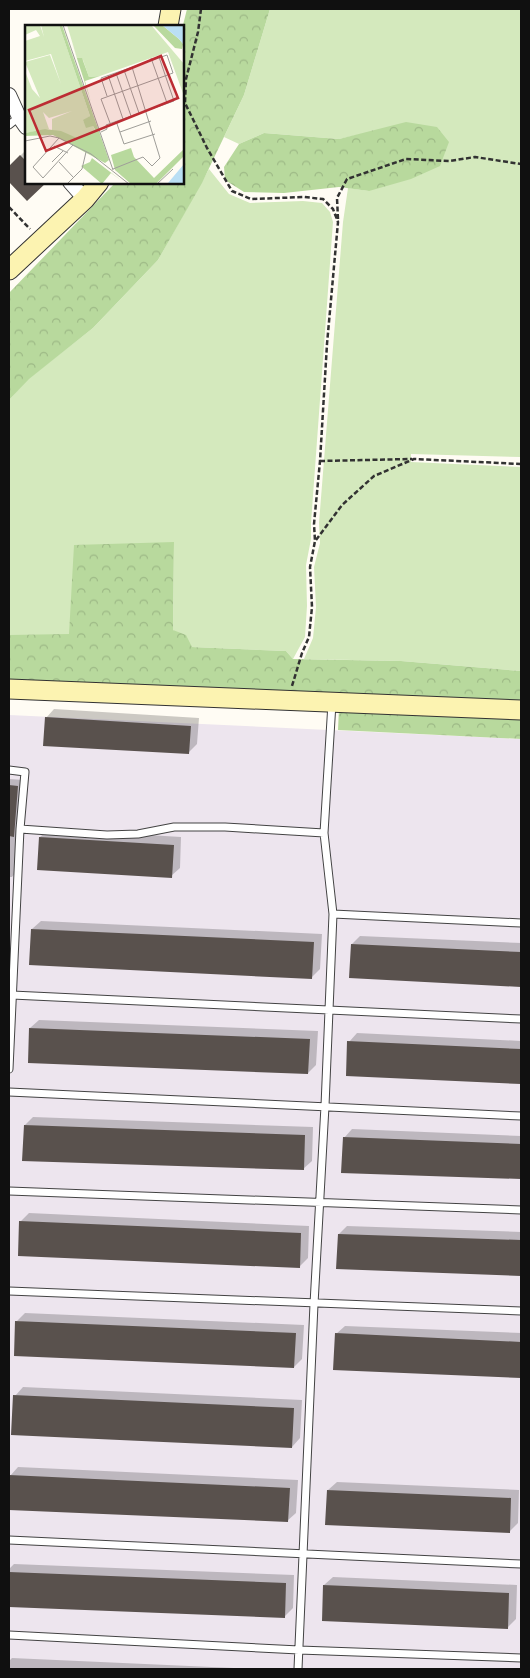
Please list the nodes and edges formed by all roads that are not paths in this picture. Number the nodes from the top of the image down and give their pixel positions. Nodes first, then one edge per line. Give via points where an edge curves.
1 (172, 9) edge
2 (168, 25) edge
3 (9, 95) edge
4 (18, 123) edge
5 (72, 184) edge
6 (97, 184) edge
7 (85, 199) junction
8 (9, 270) edge
9 (9, 689) edge
10 (332, 702) junction
11 (521, 710) edge
12 (9, 770) edge
13 (20, 829) junction
14 (324, 833) junction
15 (13, 902) edge
16 (333, 914) junction
17 (521, 923) edge
18 (12, 995) junction
19 (329, 1010) junction
20 (521, 1019) edge
21 (9, 1069) edge
22 (9, 1092) edge
23 (325, 1106) junction
24 (521, 1116) edge
25 (9, 1191) edge
26 (319, 1202) junction
27 (521, 1210) edge
28 (9, 1291) edge
29 (314, 1304) junction
30 (521, 1311) edge
31 (9, 1540) edge
32 (303, 1554) junction
33 (521, 1564) edge
34 (9, 1635) edge
35 (299, 1650) junction
36 (521, 1658) edge
37 (298, 1669) edge

1 - 2 street
3 - 4 street
5 - 7 street
6 - 7 street
7 - 8 street
9 - 10 street
10 - 11 street
10 - 14 lane
12 - 13 lane via 25,772
13 - 14 lane via 107,835 138,834 174,827
13 - 15 lane
14 - 16 lane
15 - 18 lane
16 - 17 lane
16 - 19 lane
18 - 19 lane
18 - 21 lane
19 - 20 lane
19 - 23 lane
22 - 23 lane
23 - 24 lane
23 - 26 lane
25 - 26 lane
26 - 27 lane
26 - 29 lane
28 - 29 lane
29 - 30 lane
29 - 32 lane
31 - 32 lane
32 - 33 lane
32 - 35 lane
34 - 35 lane
35 - 36 lane
35 - 37 lane

